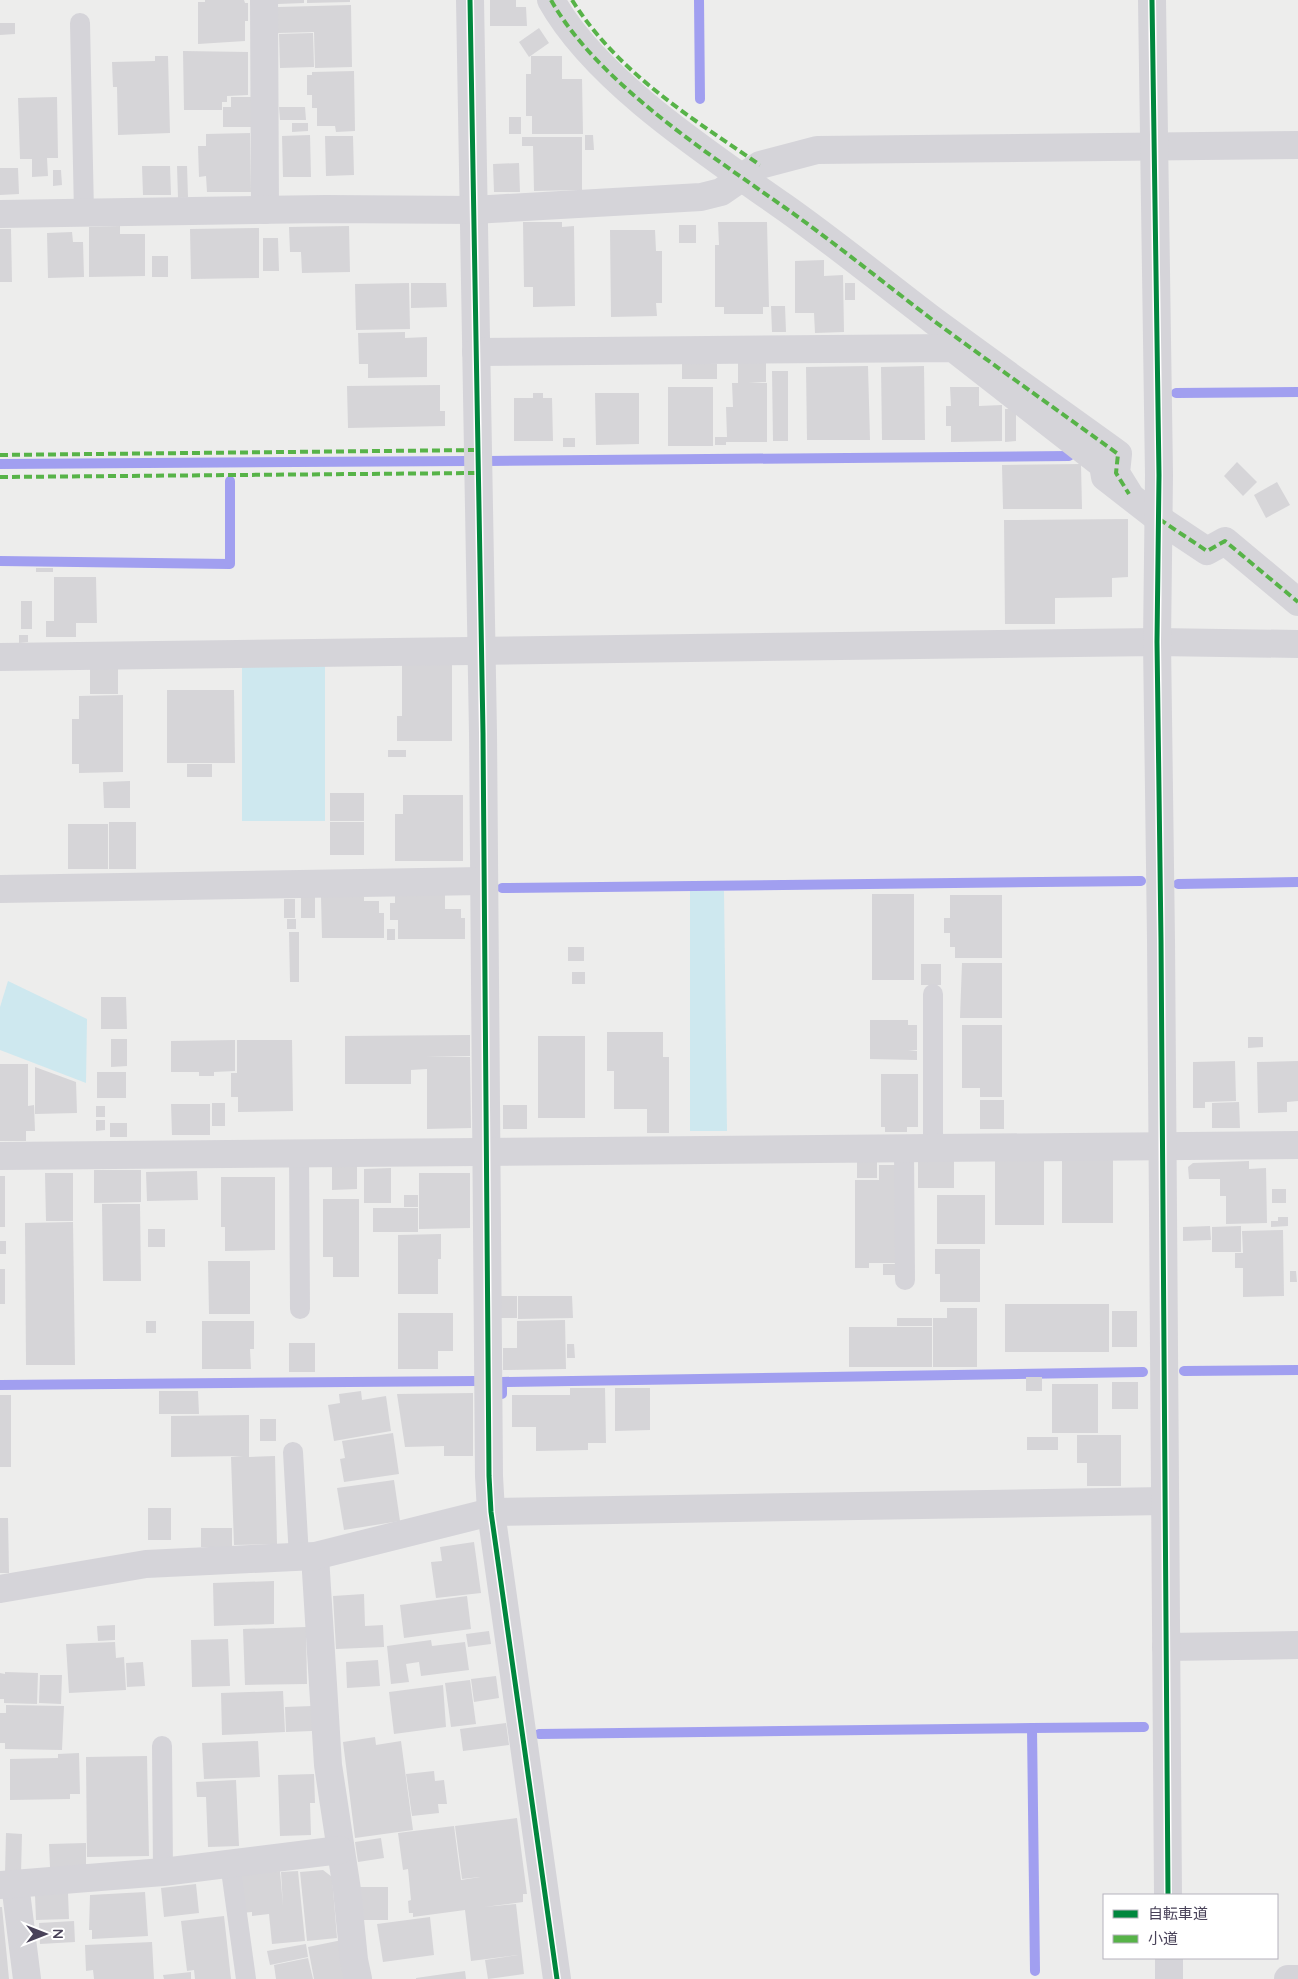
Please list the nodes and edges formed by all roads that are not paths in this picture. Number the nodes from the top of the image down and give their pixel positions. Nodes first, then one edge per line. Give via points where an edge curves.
1 (264, 0) edge
2 (470, 0) edge
3 (551, 0) edge
4 (1152, 0) edge
5 (80, 23) dead end
6 (1298, 145) edge
7 (1153, 146) junction
8 (742, 179) junction
9 (265, 210) junction
10 (473, 210) junction
11 (84, 213) junction
12 (0, 214) edge
13 (476, 352) junction
14 (1129, 494) junction
15 (1159, 516) junction
16 (1298, 602) edge
17 (1157, 642) junction
18 (1298, 644) edge
19 (480, 649) junction
20 (0, 657) edge
21 (483, 880) junction
22 (0, 890) edge
23 (933, 994) dead end
24 (1298, 1145) edge
25 (1161, 1148) junction
26 (904, 1149) junction
27 (933, 1149) junction
28 (487, 1150) junction
29 (299, 1153) junction
30 (0, 1156) edge
31 (905, 1280) dead end
32 (300, 1309) dead end
33 (293, 1452) dead end
34 (1164, 1501) junction
35 (491, 1512) junction
36 (307, 1556) junction
37 (0, 1589) edge
38 (1298, 1645) edge
39 (1166, 1647) junction
40 (162, 1746) dead end
41 (340, 1850) junction
42 (230, 1864) junction
43 (163, 1872) junction
44 (8, 1884) edge
45 (1168, 1894) edge
46 (1169, 1959) edge
47 (27, 1979) edge
48 (246, 1979) edge
49 (358, 1979) edge
50 (557, 1979) edge
51 (1169, 1979) edge
52 (1288, 1979) edge
53 (1298, 1979) edge

1 - 9 street
2 - 10 street
3 - 8 street via 594,57 636,97
4 - 7 street
5 - 11 lane
6 - 7 street
7 - 8 street via 817,150 760,164
7 - 15 street
8 - 10 street via 721,192 701,197
8 - 14 street via 1118,454 1116,473
9 - 10 street
9 - 11 street
10 - 13 street
11 - 12 street
13 - 14 street via 952,348 1103,465 1105,477
13 - 19 street
14 - 15 street
15 - 16 street via 1207,551 1225,541
15 - 17 street
17 - 18 street
17 - 19 street
17 - 25 street
19 - 20 street
19 - 21 street
21 - 22 street
21 - 28 street
23 - 27 lane
24 - 25 street
25 - 27 street
25 - 34 street
26 - 27 street
26 - 28 street
26 - 31 lane
28 - 29 street
28 - 35 street
29 - 30 street
29 - 32 lane
33 - 36 lane
34 - 35 street
34 - 39 street
35 - 36 street
35 - 50 street
36 - 37 street via 146,1564
36 - 41 street via 328,1766
38 - 39 street
39 - 45 street
40 - 43 lane
41 - 42 street
41 - 49 street
42 - 43 street
42 - 48 lane
43 - 44 street
44 - 47 street
46 - 51 street
52 - 53 street

